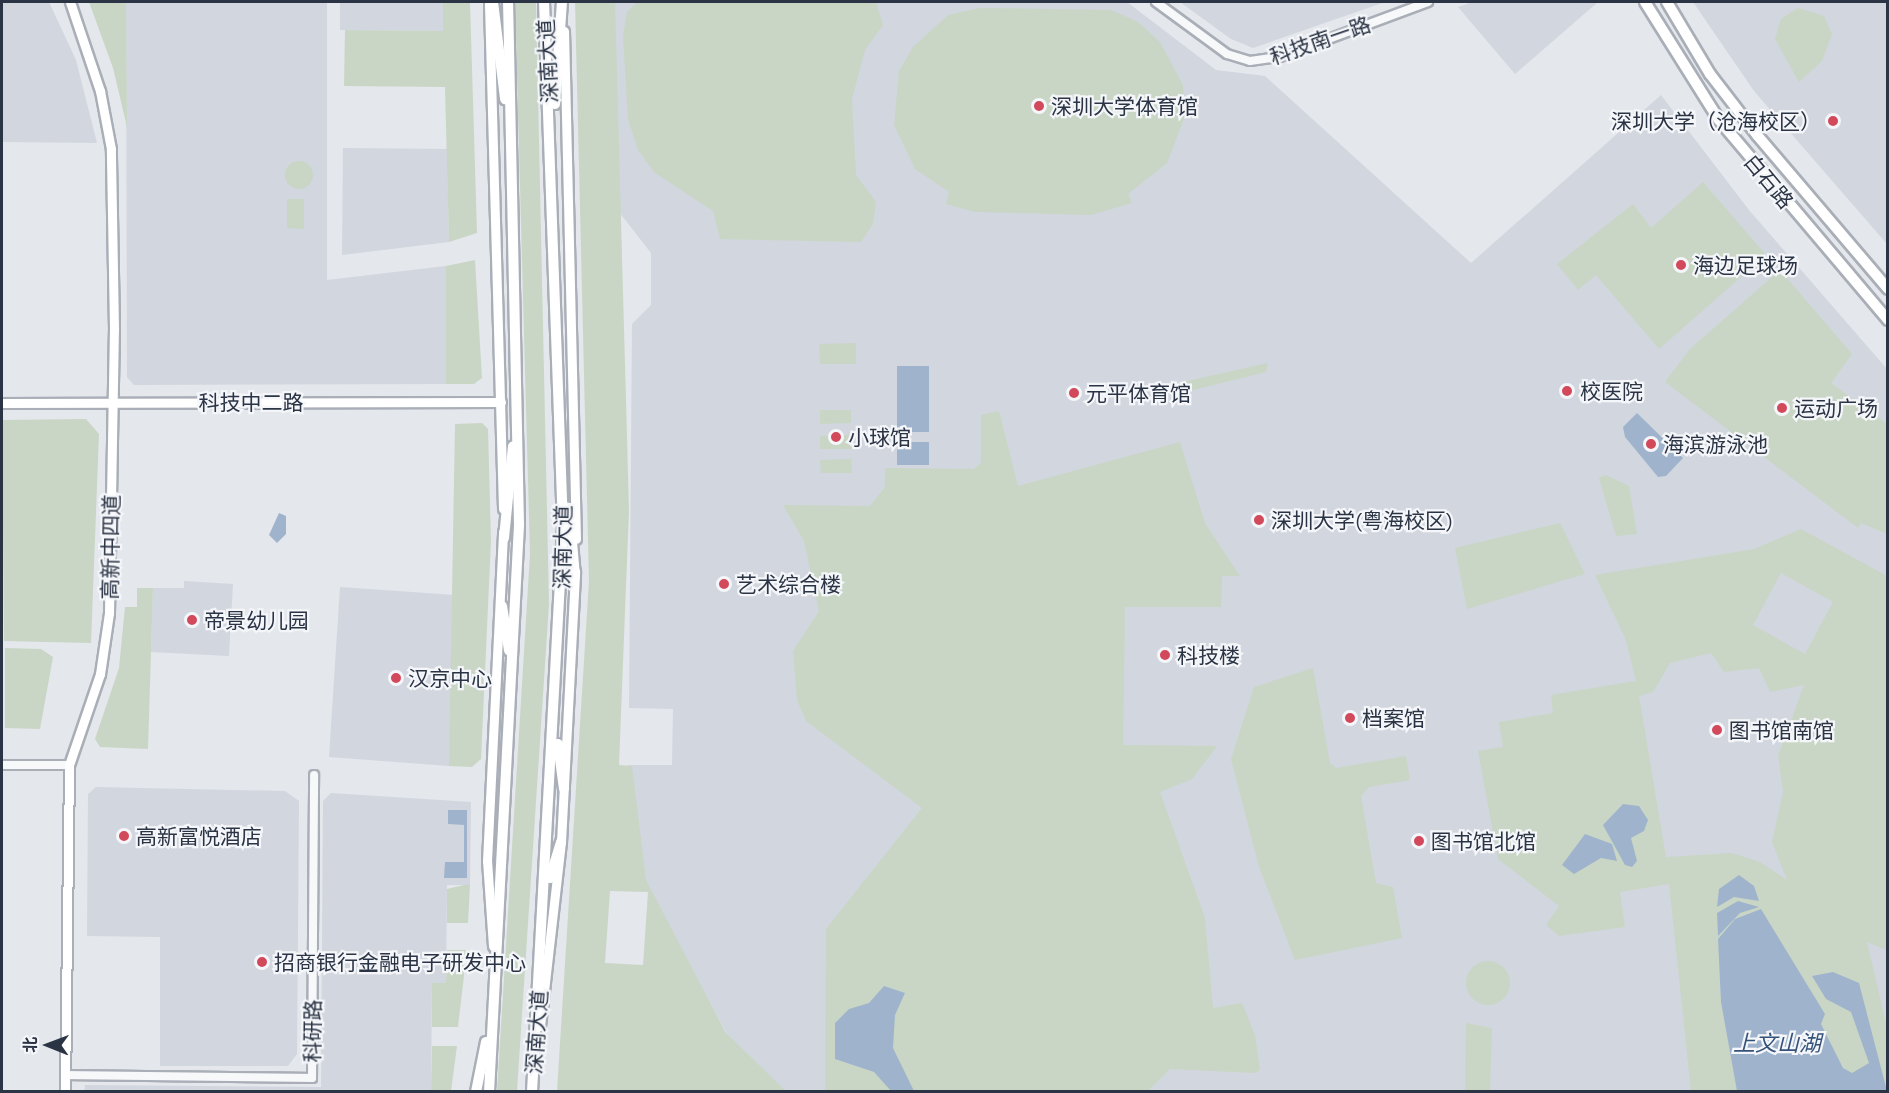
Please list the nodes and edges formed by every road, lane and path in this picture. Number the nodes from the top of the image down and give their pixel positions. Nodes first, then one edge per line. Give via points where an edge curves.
1 (70, 2) edge
2 (491, 2) edge
3 (508, 2) edge
4 (544, 2) edge
5 (563, 2) edge
6 (1156, 2) edge
7 (1428, 2) edge
8 (1645, 2) edge
9 (1667, 2) edge
10 (552, 150) junction
11 (511, 152) junction
12 (1887, 289) edge
13 (1887, 320) edge
14 (518, 392) junction
15 (113, 402) junction
16 (501, 402) junction
17 (2, 403) edge
18 (561, 404) junction
19 (504, 538) junction
20 (575, 576) junction
21 (502, 606) junction
22 (513, 674) junction
23 (555, 720) junction
24 (2, 765) edge
25 (69, 765) junction
26 (314, 775) dead end
27 (564, 789) junction
28 (561, 842) junction
29 (544, 896) junction
30 (496, 981) junction
31 (494, 1006) junction
32 (534, 1056) junction
33 (66, 1075) junction
34 (65, 1092) edge
35 (476, 1092) edge
36 (489, 1092) edge
37 (532, 1092) edge

1 - 15 main road, 高新中四道 via 100,91 111,149
2 - 11 main road
2 - 16 main road
3 - 11 main road, 深南大道
4 - 10 main road, 深南大道
5 - 10 main road
5 - 20 main road
6 - 7 street, 科技南一路 via 1227,54 1250,61 1280,57
8 - 13 main road, 白石路 via 1719,120
9 - 12 main road, 白石路 via 1710,74
10 - 18 main road, 深南大道
11 - 14 main road, 深南大道
14 - 19 main road
14 - 22 main road, 深南大道
15 - 16 main road, 科技中二路
15 - 17 main road, 科技中二路
15 - 25 main road, 高新中四道 via 107,631 93,699
16 - 19 main road
18 - 20 main road
18 - 23 main road, 深南大道 via 563,527
19 - 21 main road
20 - 27 main road
21 - 22 main road
21 - 30 main road via 487,861
22 - 30 main road, 深南大道
23 - 27 main road
23 - 29 main road, 深南大道
24 - 25 street
25 - 33 main road, 高新中四道
26 - 33 street, 科研路 via 312,1078
27 - 28 main road
28 - 29 main road
28 - 32 main road
29 - 32 main road, 深南大道
30 - 31 main road, 深南大道
31 - 35 main road
31 - 36 main road, 深南大道
32 - 37 main road, 深南大道
33 - 34 main road, 高新中四道

